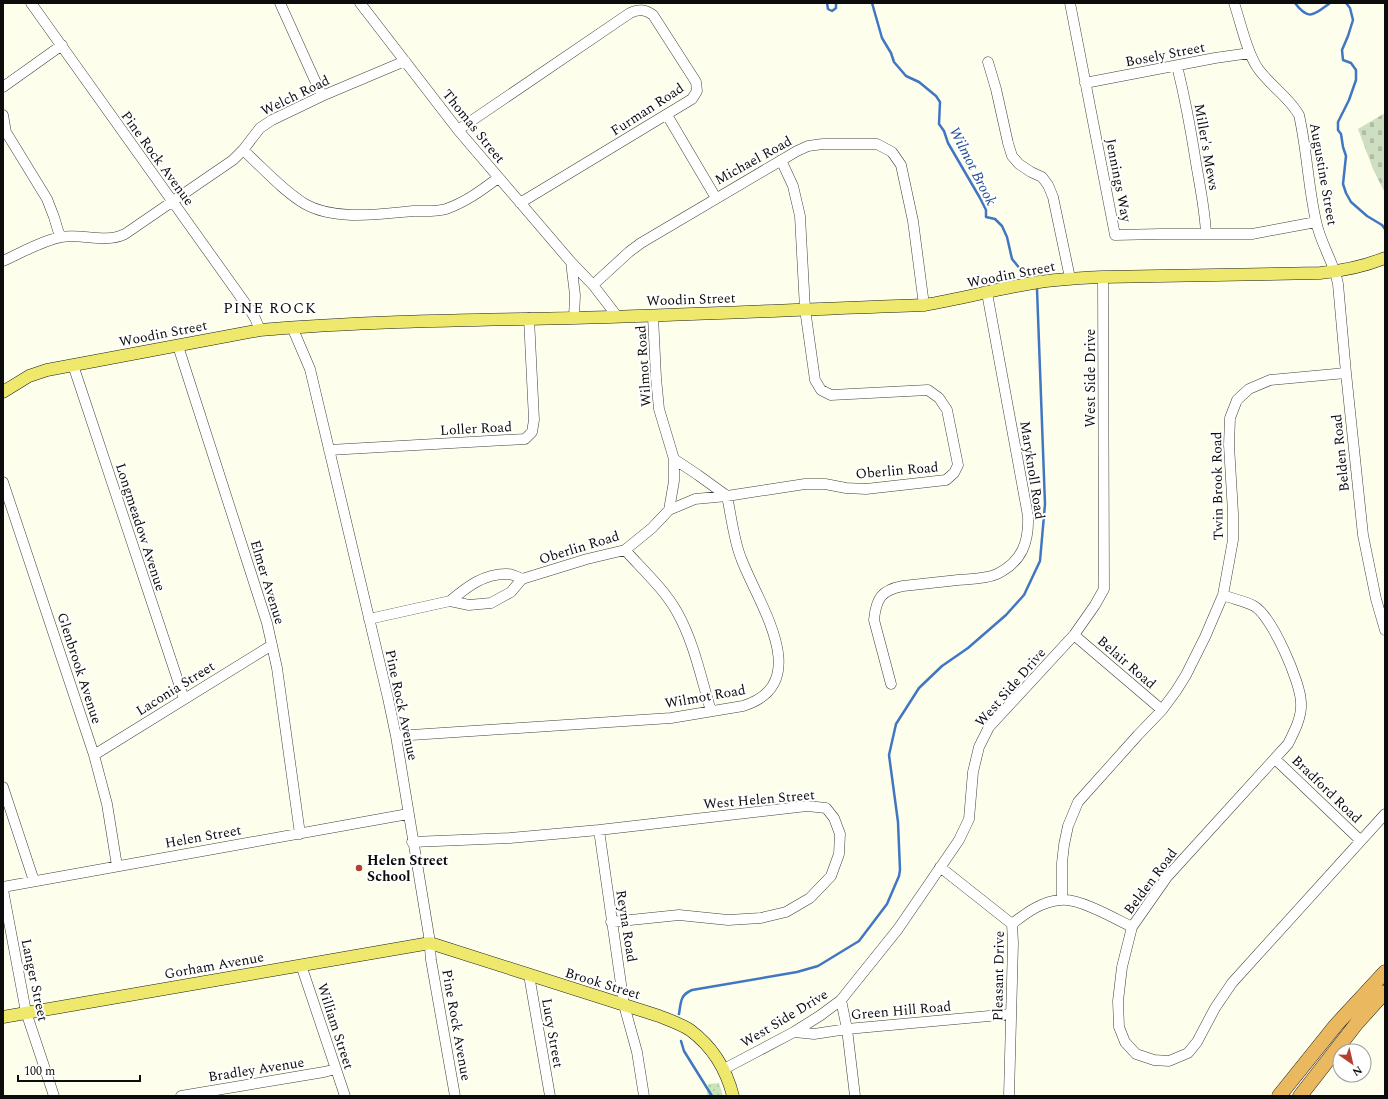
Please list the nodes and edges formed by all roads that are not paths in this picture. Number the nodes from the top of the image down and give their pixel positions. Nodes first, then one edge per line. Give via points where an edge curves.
1 (31, 3) edge
2 (280, 3) edge
3 (360, 3) edge
4 (1070, 3) edge
5 (1234, 3) edge
6 (62, 45) junction
7 (1250, 52) junction
8 (405, 62) junction
9 (988, 62) dead end
10 (1177, 66) junction
11 (1085, 83) junction
12 (3, 87) edge
13 (322, 96) junction
14 (3, 115) edge
15 (667, 115) junction
16 (458, 130) junction
17 (5, 133) edge
18 (243, 150) junction
19 (781, 160) junction
20 (498, 178) junction
21 (716, 198) junction
22 (173, 202) junction
23 (520, 203) junction
24 (1316, 222) junction
25 (1206, 234) junction
26 (60, 237) junction
27 (1385, 258) edge
28 (3, 261) edge
29 (571, 262) junction
30 (1336, 271) junction
31 (1103, 276) junction
32 (1070, 278) junction
33 (593, 286) junction
34 (987, 293) junction
35 (924, 305) junction
36 (805, 310) junction
37 (617, 316) junction
38 (653, 316) junction
39 (529, 318) junction
40 (574, 318) junction
41 (292, 327) junction
42 (260, 330) junction
43 (178, 346) junction
44 (73, 365) junction
45 (1346, 373) junction
46 (3, 392) edge
47 (329, 450) junction
48 (674, 459) junction
49 (3, 482) edge
50 (727, 496) junction
51 (669, 510) junction
52 (625, 550) junction
53 (522, 579) junction
54 (1223, 595) junction
55 (450, 601) junction
56 (369, 619) junction
57 (1385, 630) edge
58 (1074, 635) junction
59 (272, 645) junction
60 (891, 684) dead end
61 (184, 698) junction
62 (1162, 710) junction
63 (710, 712) junction
64 (396, 736) junction
65 (94, 755) junction
66 (1275, 758) junction
67 (3, 787) edge
68 (408, 814) junction
69 (1385, 814) edge
70 (599, 830) junction
71 (300, 834) junction
72 (1360, 840) junction
73 (412, 842) junction
74 (117, 866) junction
75 (940, 867) junction
76 (34, 881) junction
77 (3, 887) edge
78 (3, 890) edge
79 (1062, 899) junction
80 (611, 922) junction
81 (1012, 924) junction
82 (1132, 927) junction
83 (430, 943) junction
84 (301, 965) junction
85 (1385, 972) edge
86 (529, 975) junction
87 (1385, 992) edge
88 (841, 1000) junction
89 (624, 1005) junction
90 (26, 1012) junction
91 (1011, 1014) junction
92 (3, 1017) edge
93 (847, 1028) junction
94 (794, 1032) junction
95 (336, 1069) junction
96 (724, 1069) junction
97 (197, 1094) edge
98 (54, 1096) edge
99 (181, 1096) edge
100 (345, 1096) edge
101 (455, 1096) edge
102 (550, 1096) edge
103 (644, 1096) edge
104 (733, 1096) edge
105 (854, 1096) edge
106 (1009, 1096) edge
107 (1279, 1096) edge
108 (1300, 1096) edge

1 - 6 street, Pine Rock Avenue
2 - 13 street
3 - 8 street, Thomas Street
4 - 11 street, Jennings Way
5 - 7 street, Augustine Street
6 - 12 street
6 - 22 street, Pine Rock Avenue
7 - 10 street, Bosely Street
7 - 24 street, Augustine Street via 1260,72 1290,102 1299,115
8 - 13 street, Welch Road
8 - 16 street, Thomas Street
9 - 32 street via 1012,156 1019,164 1042,177 1053,197
10 - 11 street, Bosely Street
10 - 25 street, Miller's Mews via 1192,138
11 - 25 street, Jennings Way via 1115,235
13 - 18 street, Welch Road via 260,128
14 - 17 street
15 - 16 street, Furman Road via 692,99 697,91 696,82 658,20 648,11 636,10
15 - 21 street
15 - 23 street, Furman Road
16 - 20 street, Thomas Street
17 - 26 street via 47,199
18 - 20 street via 289,192 306,204 328,212 356,215 444,209 475,196
18 - 22 street, Welch Road via 233,160
19 - 21 street, Michael Road
19 - 35 street, Michael Road via 808,146 823,144 877,144 892,152 901,165 913,221
19 - 36 street, Oberlin Road via 793,186 799,209
20 - 23 street, Thomas Street
21 - 33 street, Michael Road via 641,243
22 - 26 street, Welch Road via 117,238
22 - 42 street, Pine Rock Avenue via 252,314
23 - 29 street, Thomas Street
24 - 25 street, Jennings Way via 1252,234
24 - 30 street, Augustine Street via 1325,250
26 - 28 street
27 - 30 main road, Woodin Street
29 - 33 street, Thomas Street
29 - 40 street via 575,295
30 - 31 main road, Woodin Street via 1300,274
30 - 45 street, Belden Road
31 - 32 main road, Woodin Street
31 - 58 street, West Side Drive via 1104,589
32 - 34 main road, Woodin Street
33 - 37 street, Thomas Street
34 - 35 main road, Woodin Street
34 - 60 street, Maryknoll Road via 1029,531 1024,548 1013,563 996,574 893,588 879,598 874,620
35 - 36 main road, Woodin Street
36 - 38 main road, Woodin Street
36 - 50 street, Oberlin Road via 815,380 821,390 831,395 928,390 939,398 948,410 958,465 946,480 866,489 805,484
37 - 38 main road, Woodin Street
37 - 40 main road, Woodin Street
38 - 48 street, Wilmot Road via 659,409
39 - 40 main road, Woodin Street
39 - 41 main road, Woodin Street
39 - 47 street, Loller Road via 534,420 532,432 525,439
41 - 42 main road, Woodin Street
41 - 47 street, Pine Rock Avenue via 310,370
42 - 43 main road, Woodin Street
43 - 44 main road, Woodin Street
43 - 59 street, Elmer Avenue
44 - 46 main road, Woodin Street via 29,376
44 - 61 street, Longmeadow Avenue
45 - 54 street, Twin Brook Road via 1270,380 1249,389 1237,400 1230,418 1229,445 1233,540
45 - 57 street, Belden Road via 1363,535
47 - 56 street, Pine Rock Avenue
48 - 50 street
48 - 51 street, Wilmot Road via 674,481
49 - 65 street, Glenbrook Avenue
50 - 51 street, Oberlin Road via 695,499
50 - 63 street, Wilmot Road via 740,557 769,617 779,663 776,682 765,695 743,706
51 - 52 street, Oberlin Road
52 - 53 street, Oberlin Road
52 - 63 street via 657,585 676,612 688,636
53 - 55 street, Oberlin Road via 509,574 488,576 470,584
53 - 55 street, Oberlin Road via 511,592 491,603 469,605
54 - 62 street, Twin Brook Road via 1186,675
54 - 66 street, Belden Road via 1255,606 1265,615 1280,642 1297,683 1301,704 1297,724 1288,744
55 - 56 street, Oberlin Road
56 - 64 street, Pine Rock Avenue
58 - 62 street, Belair Road
58 - 75 street, West Side Drive via 989,727 979,748 973,772 969,819 959,840
59 - 61 street, Laconia Street
59 - 71 street, Elmer Avenue
61 - 65 street, Laconia Street
62 - 79 street, Twin Brook Road via 1078,802 1068,826 1064,845
63 - 64 street, Wilmot Road via 671,718
64 - 68 street, Pine Rock Avenue
65 - 74 street, Glenbrook Avenue via 107,804
66 - 72 street, Bradford Road
66 - 82 street, Belden Road via 1167,877
67 - 76 street
68 - 71 street, Helen Street
68 - 73 street, Pine Rock Avenue
69 - 72 street, Belden Road
70 - 73 street, West Helen Street via 510,838
70 - 80 street, Reyna Road
70 - 80 street, West Helen Street via 807,806 826,808 834,818 840,834 839,854 831,876 810,898 786,912 761,918 728,920 679,915
71 - 74 street, Helen Street
72 - 82 street, Belden Road via 1232,983 1188,1053 1169,1061 1154,1060 1136,1054 1125,1042 1119,1027 1118,1001 1122,967
73 - 83 street, Pine Rock Avenue
74 - 76 street, Helen Street
75 - 81 street, Pleasant Drive
75 - 88 street, West Side Drive via 898,929
76 - 77 street, Helen Street
78 - 90 street, Langer Street
79 - 81 street via 1027,912
79 - 82 street via 1082,904
80 - 89 street, Reyna Road
81 - 91 street, Pleasant Drive
83 - 84 main road, Gorham Avenue
83 - 86 main road, Brook Street
83 - 101 street, Pine Rock Avenue
84 - 90 main road, Gorham Avenue
84 - 95 street, William Street
85 - 107 highway via 1336,1025
86 - 89 main road, Brook Street
86 - 102 street, Lucy Street
87 - 108 highway via 1357,1023
88 - 93 street
88 - 94 street, West Side Drive
89 - 96 main road, Brook Street via 659,1016 689,1030 710,1048
89 - 103 street, Reyna Road via 637,1052
90 - 92 main road, Gorham Avenue
90 - 98 street, Langer Street
91 - 93 street, Green Hill Road
91 - 106 street, Pleasant Drive
93 - 94 street, Green Hill Road via 814,1034
93 - 105 street
94 - 96 street, West Side Drive
95 - 97 street, Bradley Avenue
95 - 100 street, William Street
96 - 104 main road, Brook Street
97 - 99 street, Bradley Avenue

